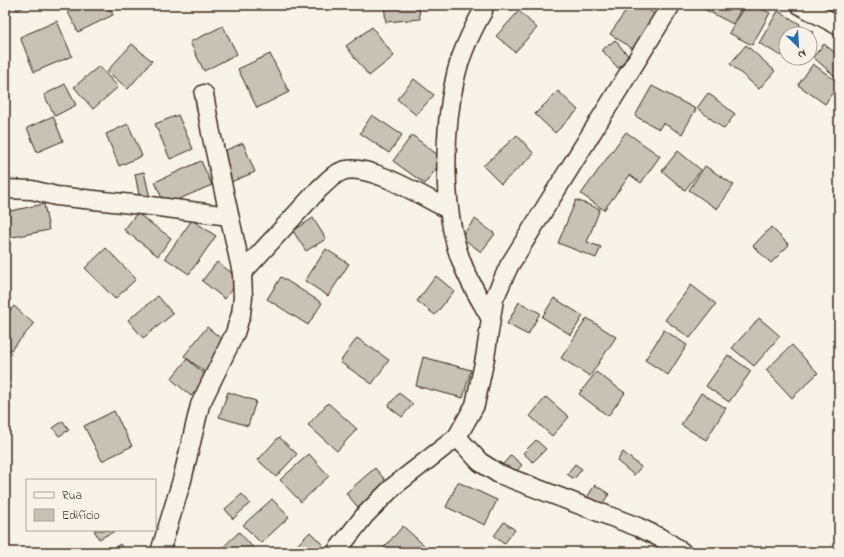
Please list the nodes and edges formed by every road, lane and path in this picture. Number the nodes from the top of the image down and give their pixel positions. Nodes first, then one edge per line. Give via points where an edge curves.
1 (482, 5) edge
2 (671, 5) edge
3 (800, 5) edge
4 (820, 9) edge
5 (839, 26) edge
6 (204, 94) dead end
7 (5, 189) edge
8 (448, 209) junction
9 (229, 216) junction
10 (242, 273) junction
11 (490, 317) junction
12 (458, 437) junction
13 (160, 552) edge
14 (336, 552) edge
15 (682, 552) edge

1 - 8 street via 483,11 455,78 450,113
2 - 11 street via 509,266 494,299
3 - 4 street
4 - 5 street
6 - 9 street
7 - 9 street via 32,190 56,196
8 - 10 street via 378,174 364,170 346,170 332,177 319,189
8 - 11 street via 461,262
9 - 10 street
10 - 13 street via 241,314 235,333 200,405 182,480
11 - 12 street via 475,405
12 - 14 street via 394,486 365,515
12 - 15 street via 480,462 499,474 638,527

